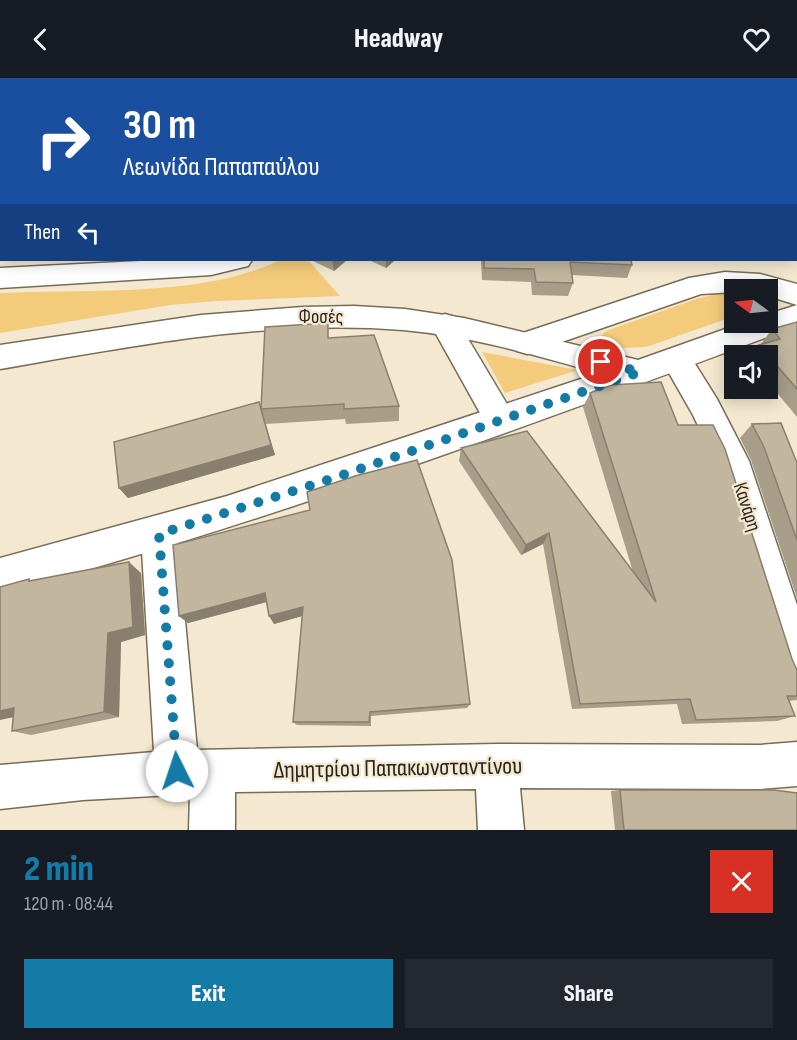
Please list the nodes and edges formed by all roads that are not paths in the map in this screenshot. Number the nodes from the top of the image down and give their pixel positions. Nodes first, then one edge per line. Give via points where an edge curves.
1 (234, 261) edge
2 (0, 278) edge
3 (797, 295) edge
4 (797, 315) edge
5 (445, 325) junction
6 (527, 343) junction
7 (0, 357) edge
8 (676, 359) junction
9 (640, 372) junction
10 (500, 420) junction
11 (159, 534) junction
12 (0, 576) edge
13 (797, 665) edge
14 (797, 764) edge
15 (497, 766) junction
16 (195, 771) junction
17 (0, 787) edge
18 (212, 830) edge
19 (501, 830) edge

1 - 2 street via 177,269
3 - 6 street via 753,281 699,285
4 - 8 street
5 - 6 street, Φοσές
5 - 7 street, Φοσές via 366,317 297,316 245,320
5 - 10 street
6 - 9 street, Φοσές
8 - 9 street
8 - 13 street, Κανάρη via 732,461
9 - 10 street
10 - 11 street
11 - 12 street
11 - 16 street
14 - 15 street, Δημητρίου Παπακωνσταντίνου
15 - 16 street, Δημητρίου Παπακωνσταντίνου
15 - 19 street
16 - 17 street, Δημητρίου Παπακωνσταντίνου via 93,776
16 - 18 street

